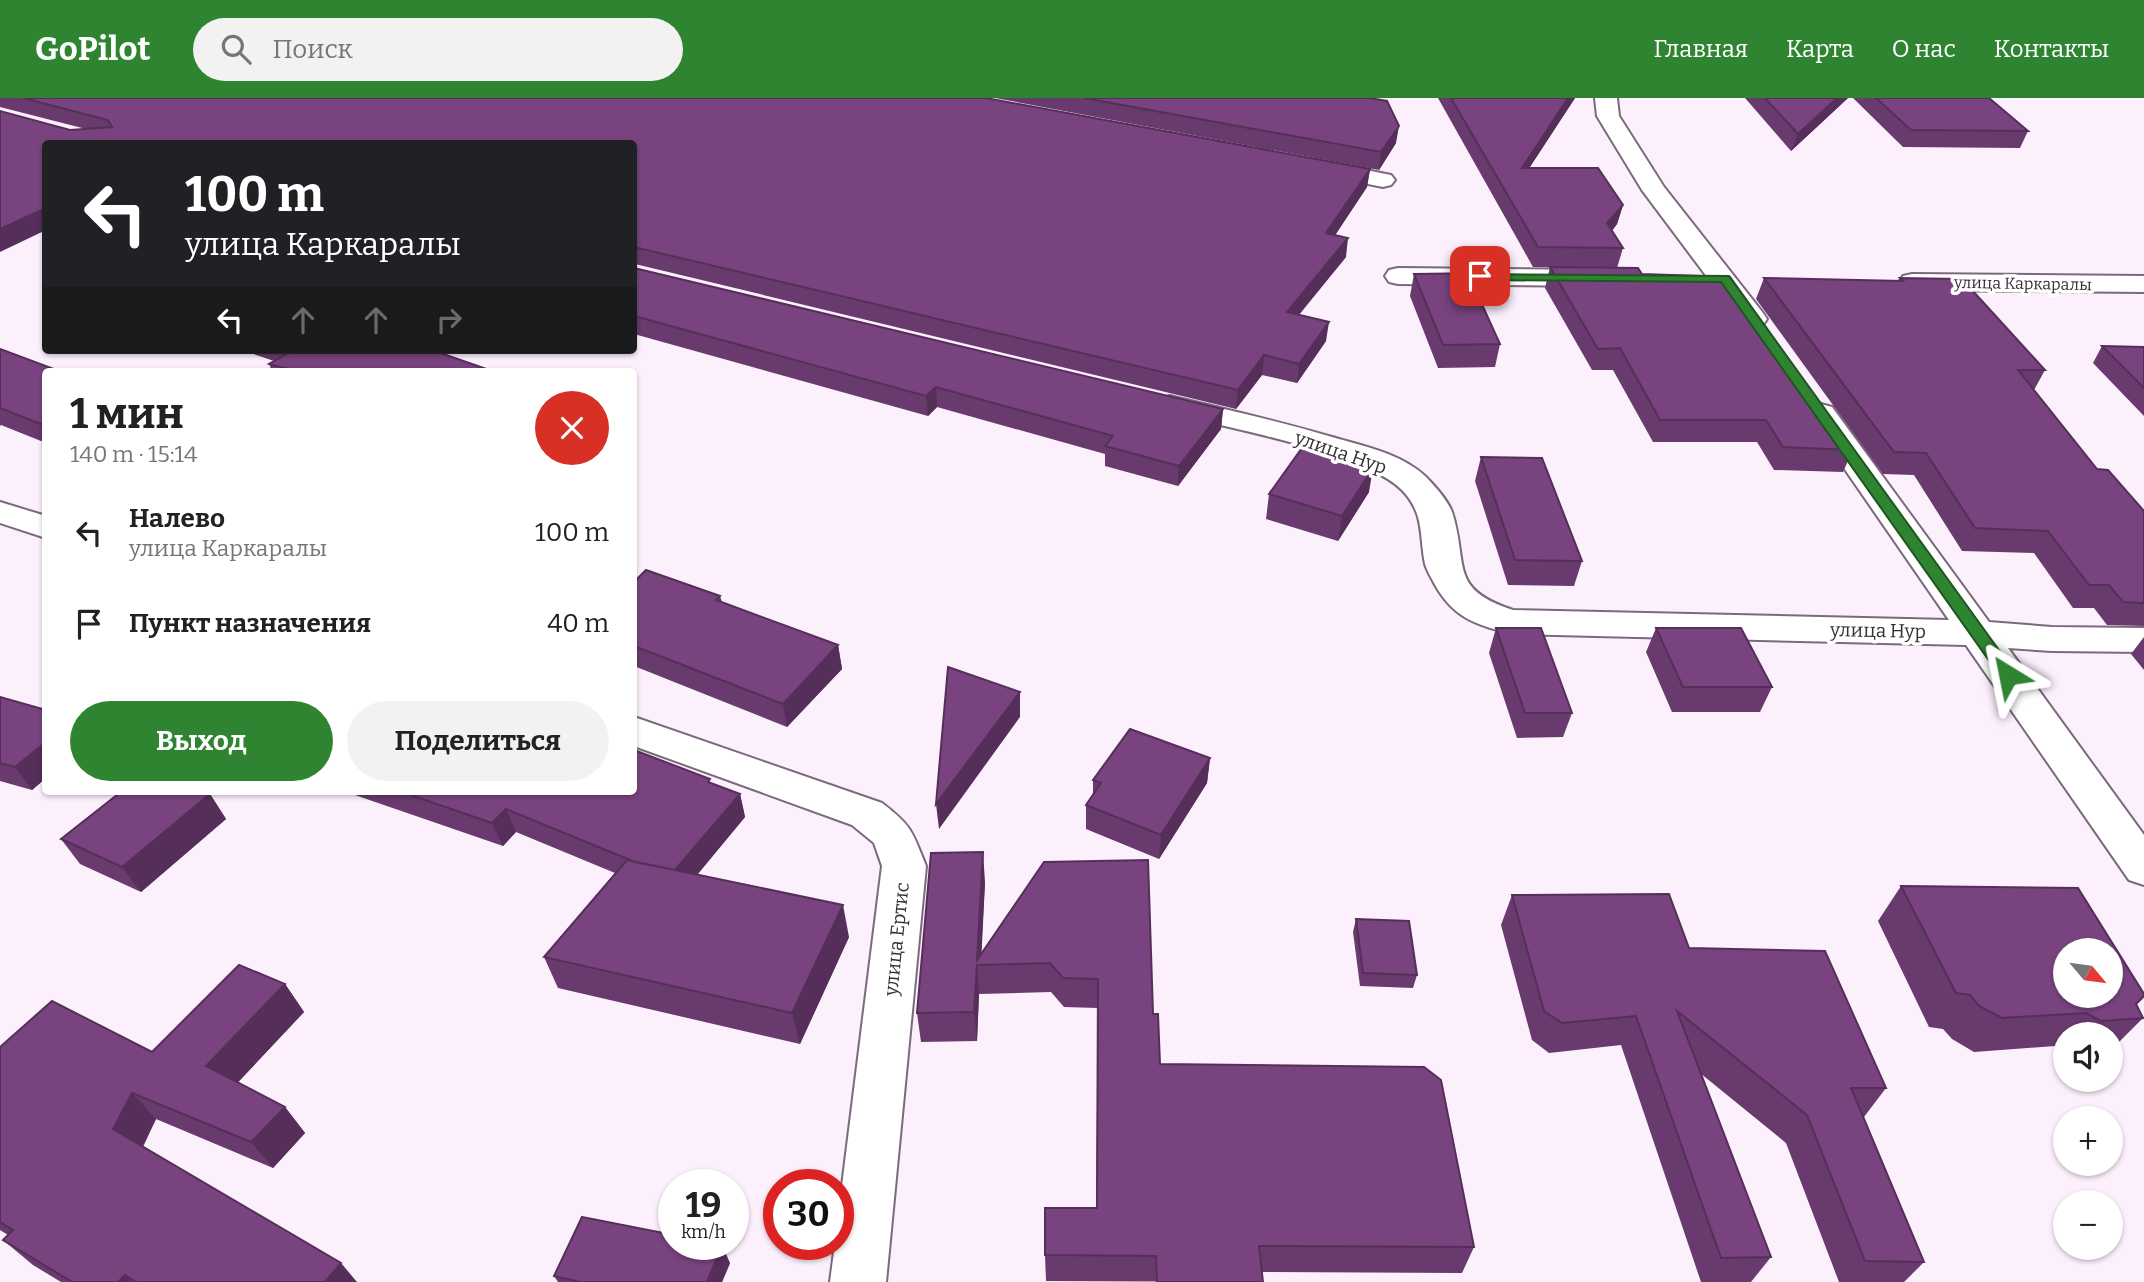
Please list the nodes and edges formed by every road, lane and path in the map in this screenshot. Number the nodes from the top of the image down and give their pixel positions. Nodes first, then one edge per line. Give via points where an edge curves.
1 (1606, 98) edge
2 (1301, 164) edge
3 (1382, 180) dead end
4 (1398, 276) dead end
5 (1629, 278) edge
6 (1684, 278) edge
7 (1725, 279) junction
8 (1760, 280) dead end
9 (1881, 281) edge
10 (2144, 284) edge
11 (1772, 345) edge
12 (1804, 389) edge
13 (1139, 398) edge
14 (0, 512) edge
15 (42, 527) edge
16 (1978, 633) junction
17 (2144, 640) edge
18 (637, 732) edge
19 (2144, 868) edge
20 (858, 1282) edge

1 - 7 street via 1608,116 1654,190
2 - 3 street
4 - 5 street
6 - 7 street
7 - 8 street
7 - 11 street
9 - 10 street, улица Каркаралы
12 - 16 street
13 - 16 street, улица Нур via 1285,433 1392,468 1413,483 1436,513 1443,567 1458,594 1478,611 1510,622
14 - 15 street
16 - 17 street, улица Нур
16 - 19 street
18 - 20 street, улица Ертис via 867,814 892,834 904,866

